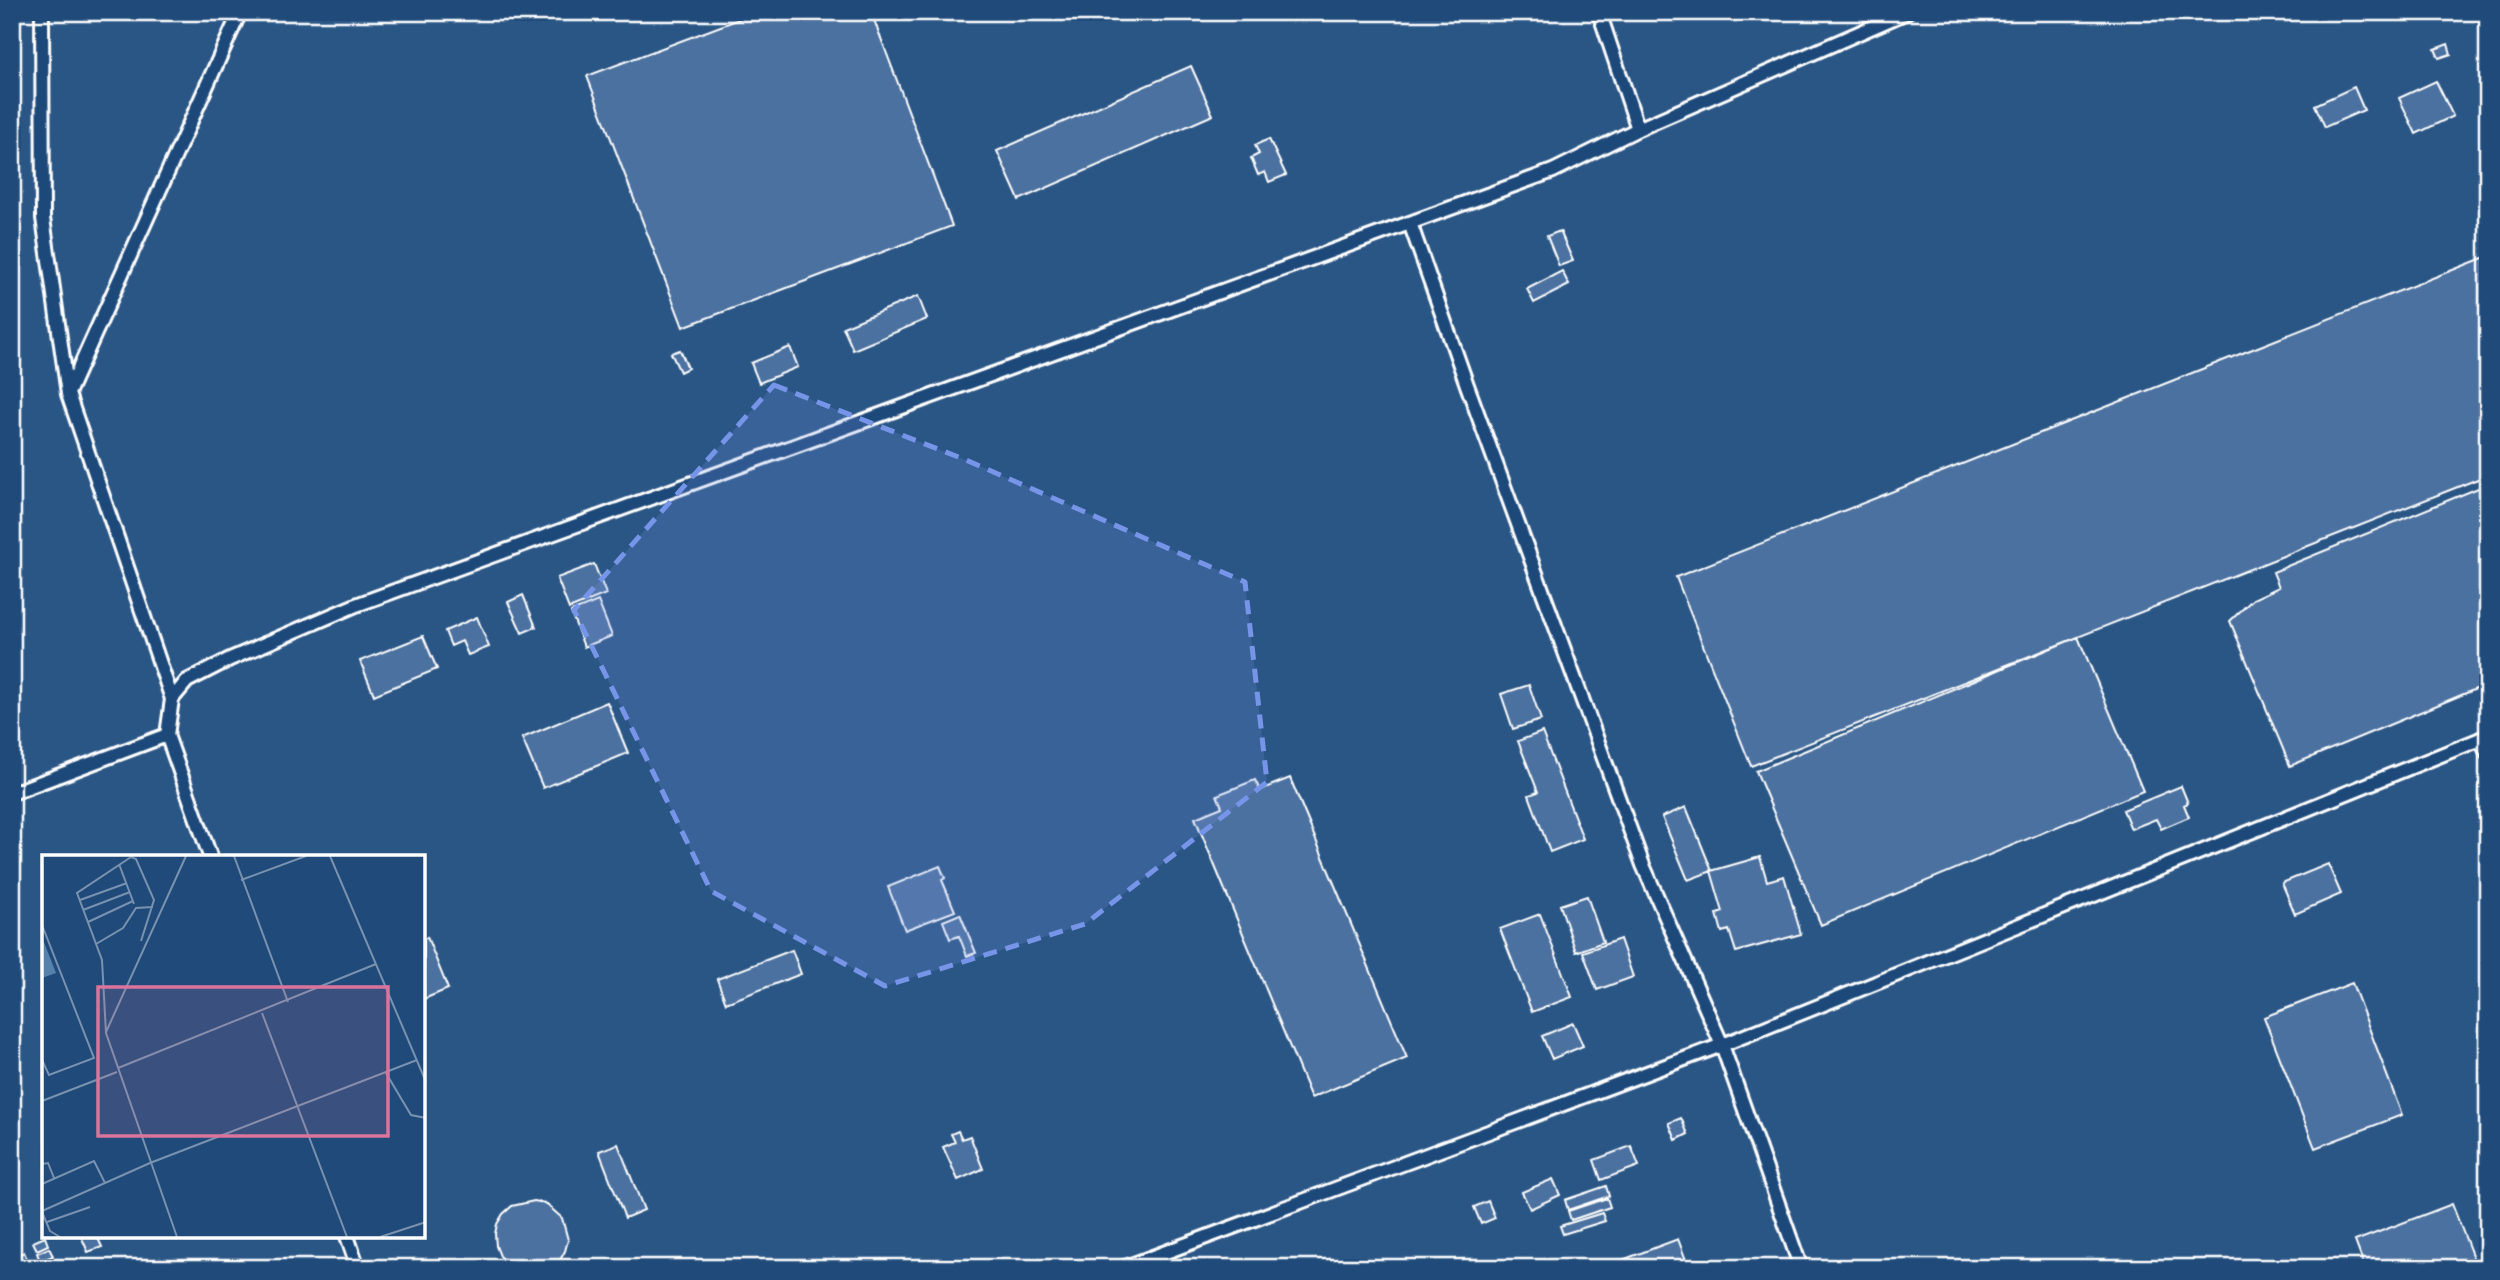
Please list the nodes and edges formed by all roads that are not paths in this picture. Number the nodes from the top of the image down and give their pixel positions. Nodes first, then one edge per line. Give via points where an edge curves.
1 (42, 12) edge
2 (240, 12) edge
3 (1599, 12) edge
4 (1907, 12) edge
5 (2485, 12) edge
6 (2488, 18) edge
7 (1638, 129) junction
8 (1410, 223) junction
9 (68, 394) junction
10 (172, 699) junction
11 (167, 735) junction
12 (2484, 738) edge
13 (2488, 754) edge
14 (12, 793) edge
15 (210, 855) edge
16 (1722, 1045) junction
17 (348, 1238) edge
18 (358, 1268) edge
19 (1123, 1268) edge
20 (1801, 1268) edge

1 - 9 lane via 43,218
2 - 9 lane
3 - 7 lane
4 - 7 lane
5 - 6 lane
7 - 8 lane via 1553,171
8 - 10 lane via 356,605 208,670 187,681
8 - 16 lane via 1643,865
9 - 10 lane
10 - 11 lane
11 - 14 lane
11 - 15 lane
12 - 13 lane
12 - 16 lane
16 - 19 lane
16 - 20 lane
17 - 18 lane

